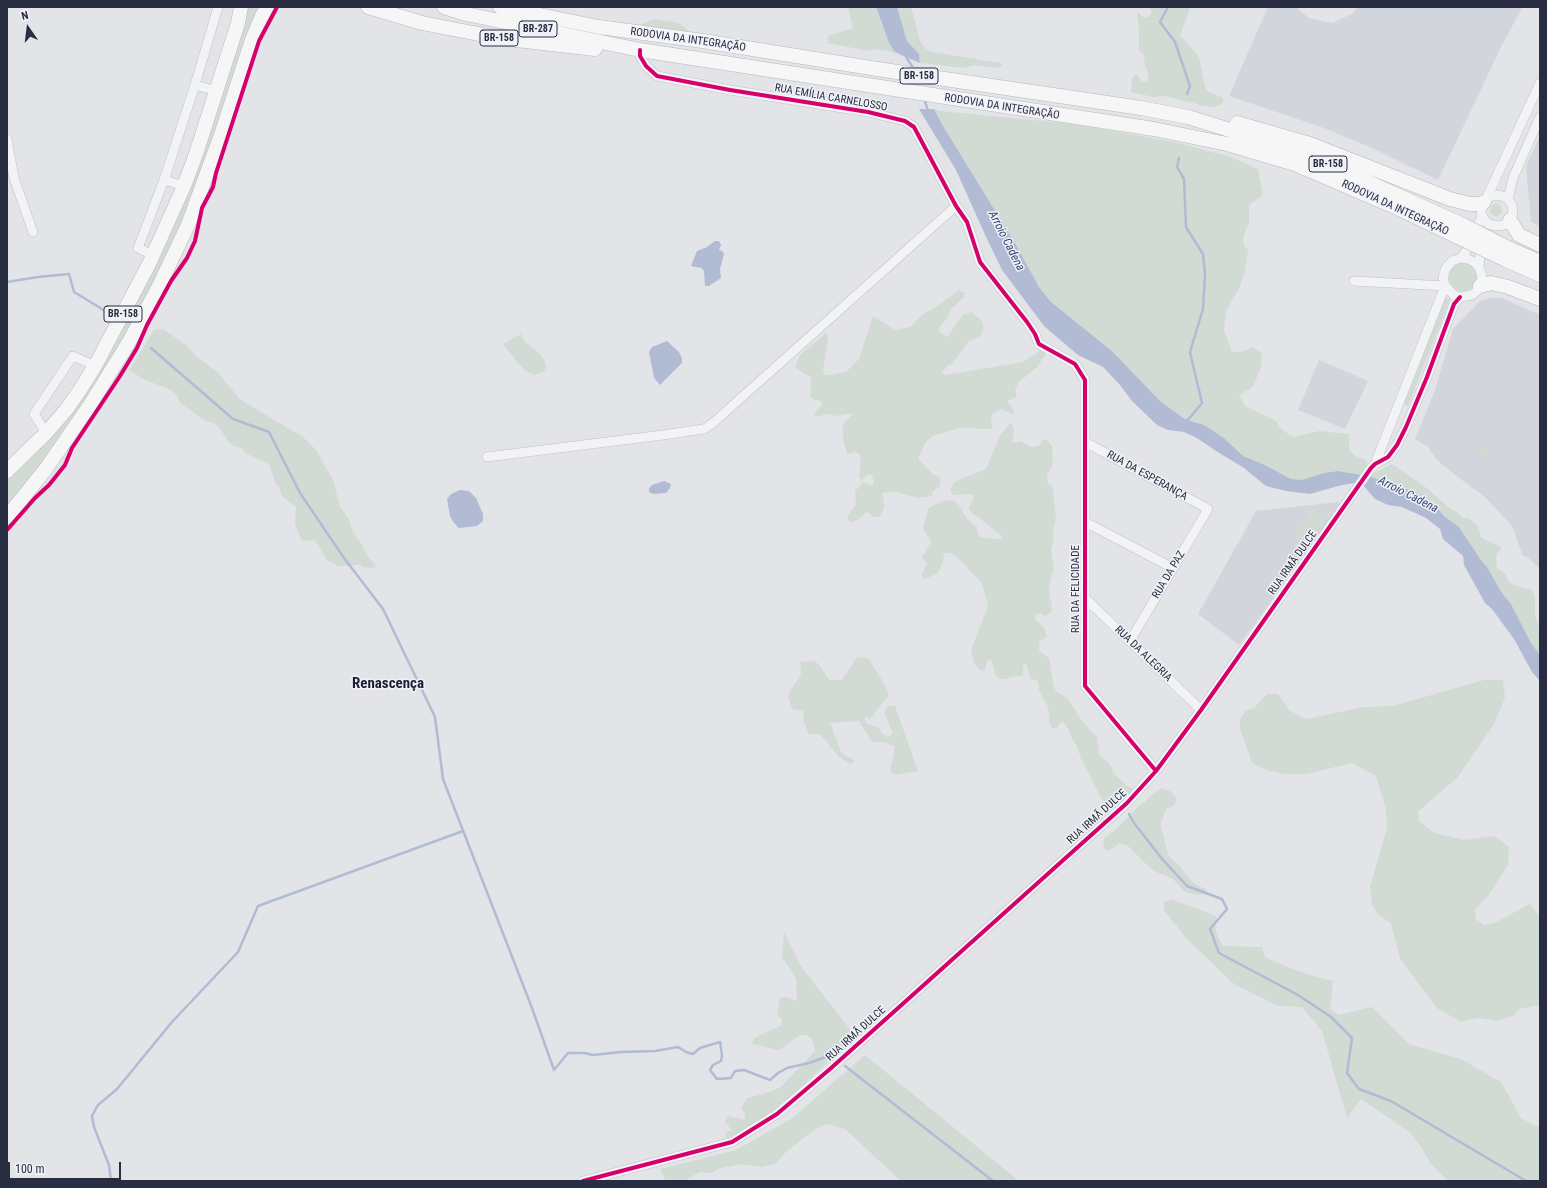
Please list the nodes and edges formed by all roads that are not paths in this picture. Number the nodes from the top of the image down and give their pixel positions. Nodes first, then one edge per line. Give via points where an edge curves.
1 (218, 7) edge
2 (242, 7) edge
3 (268, 7) edge
4 (368, 7) edge
5 (444, 7) edge
6 (500, 7) edge
7 (545, 7) edge
8 (599, 27) junction
9 (636, 50) junction
10 (1540, 82) edge
11 (195, 85) junction
12 (217, 91) junction
13 (1188, 117) junction
14 (1540, 117) edge
15 (7, 139) edge
16 (164, 180) junction
17 (184, 186) junction
18 (1508, 199) junction
19 (1486, 200) junction
20 (956, 206) junction
21 (1482, 216) junction
22 (1510, 220) junction
23 (1497, 226) junction
24 (1460, 231) junction
25 (33, 232) dead end
26 (1540, 245) edge
27 (1508, 254) junction
28 (153, 255) junction
29 (1461, 258) junction
30 (1540, 262) edge
31 (1479, 267) junction
32 (1540, 275) edge
33 (1354, 281) dead end
34 (1445, 286) junction
35 (1480, 286) junction
36 (1460, 297) junction
37 (1540, 300) edge
38 (95, 366) junction
39 (1085, 380) joint
40 (1398, 407) junction
41 (1406, 428) junction
42 (46, 433) junction
43 (1085, 442) junction
44 (487, 457) dead end
45 (1373, 466) junction
46 (7, 471) edge
47 (1208, 509) joint
48 (7, 517) edge
49 (1085, 522) junction
50 (1173, 568) junction
51 (1085, 598) junction
52 (1130, 641) junction
53 (1201, 710) junction
54 (1156, 771) junction
55 (583, 1181) edge

1 - 11 street
2 - 12 highway, BR-158
3 - 48 highway, BR-158 via 252,40 188,225 159,286 129,342 90,405 45,470
4 - 9 highway, BR-158 via 422,22 499,38 615,51
5 - 9 highway, RODOVIA DA INTEGRAÇÃO / BR-287 via 466,14
6 - 8 highway, RODOVIA DA INTEGRAÇÃO / BR-287
7 - 8 highway, BR-158 via 580,17
8 - 13 highway, RODOVIA DA INTEGRAÇÃO / BR-158 via 704,41
9 - 20 street, RUA EMÍLIA CARNELOSSO via 646,66 657,76 868,112 905,121 914,127
9 - 24 highway, RODOVIA DA INTEGRAÇÃO / BR-158 via 1154,129 1227,144 1295,164
10 - 19 street
11 - 12 street
11 - 16 street
12 - 17 highway, BR-158
13 - 19 highway via 1218,118 1310,144 1450,199 1470,204 1481,204
13 - 24 highway, RODOVIA DA INTEGRAÇÃO / BR-158 via 1319,160
14 - 18 street via 1513,178
15 - 25 street via 14,178
16 - 17 street
16 - 28 street via 138,248
17 - 28 highway, BR-158
18 - 19 street via 1496,195
18 - 22 street via 1513,212
19 - 21 street via 1481,210
20 - 39 street, RUA EMÍLIA CARNELOSSO via 967,222 980,262 1028,322 1039,344 1075,364
20 - 44 street via 704,429
21 - 23 street via 1488,224
21 - 29 street, RUA IRMÃ DULCE via 1468,250
22 - 23 street via 1504,225
22 - 26 highway via 1519,235
23 - 31 street via 1480,255
24 - 27 highway, RODOVIA DA INTEGRAÇÃO / BR-158, bridge
27 - 30 highway, RODOVIA DA INTEGRAÇÃO / BR-158
27 - 32 highway, RODOVIA DA INTEGRAÇÃO / BR-158
28 - 38 highway, BR-158
29 - 31 street via 1468,259
29 - 34 street, RUA IRMÃ DULCE via 1452,261 1446,268 1443,277
31 - 35 street via 1482,276
33 - 34 street
34 - 36 street
34 - 40 street, RUA IRMÃ DULCE
35 - 36 street via 1472,295
35 - 37 highway via 1491,283
36 - 41 street, RUA IRMÃ DULCE via 1454,304
38 - 42 highway, BR-158 via 66,410
38 - 42 street via 72,356 34,414
39 - 43 street, RUA DA FELICIDADE
40 - 41 street via 1400,418
40 - 45 street, RUA IRMÃ DULCE
41 - 45 street, RUA IRMÃ DULCE via 1388,457
42 - 46 highway, BR-158
43 - 47 street, RUA DA ESPERANÇA
43 - 49 street, RUA DA FELICIDADE
45 - 53 street, RUA IRMÃ DULCE
47 - 50 street, RUA DA PAZ
49 - 50 street
49 - 51 street, RUA DA FELICIDADE
50 - 52 street, RUA DA PAZ
51 - 52 street, RUA DA ALEGRIA
51 - 54 street, RUA DA FELICIDADE via 1085,686
52 - 53 street, RUA DA ALEGRIA
53 - 54 street, RUA IRMÃ DULCE
54 - 55 street, RUA IRMÃ DULCE via 1121,808 777,1114 732,1142

